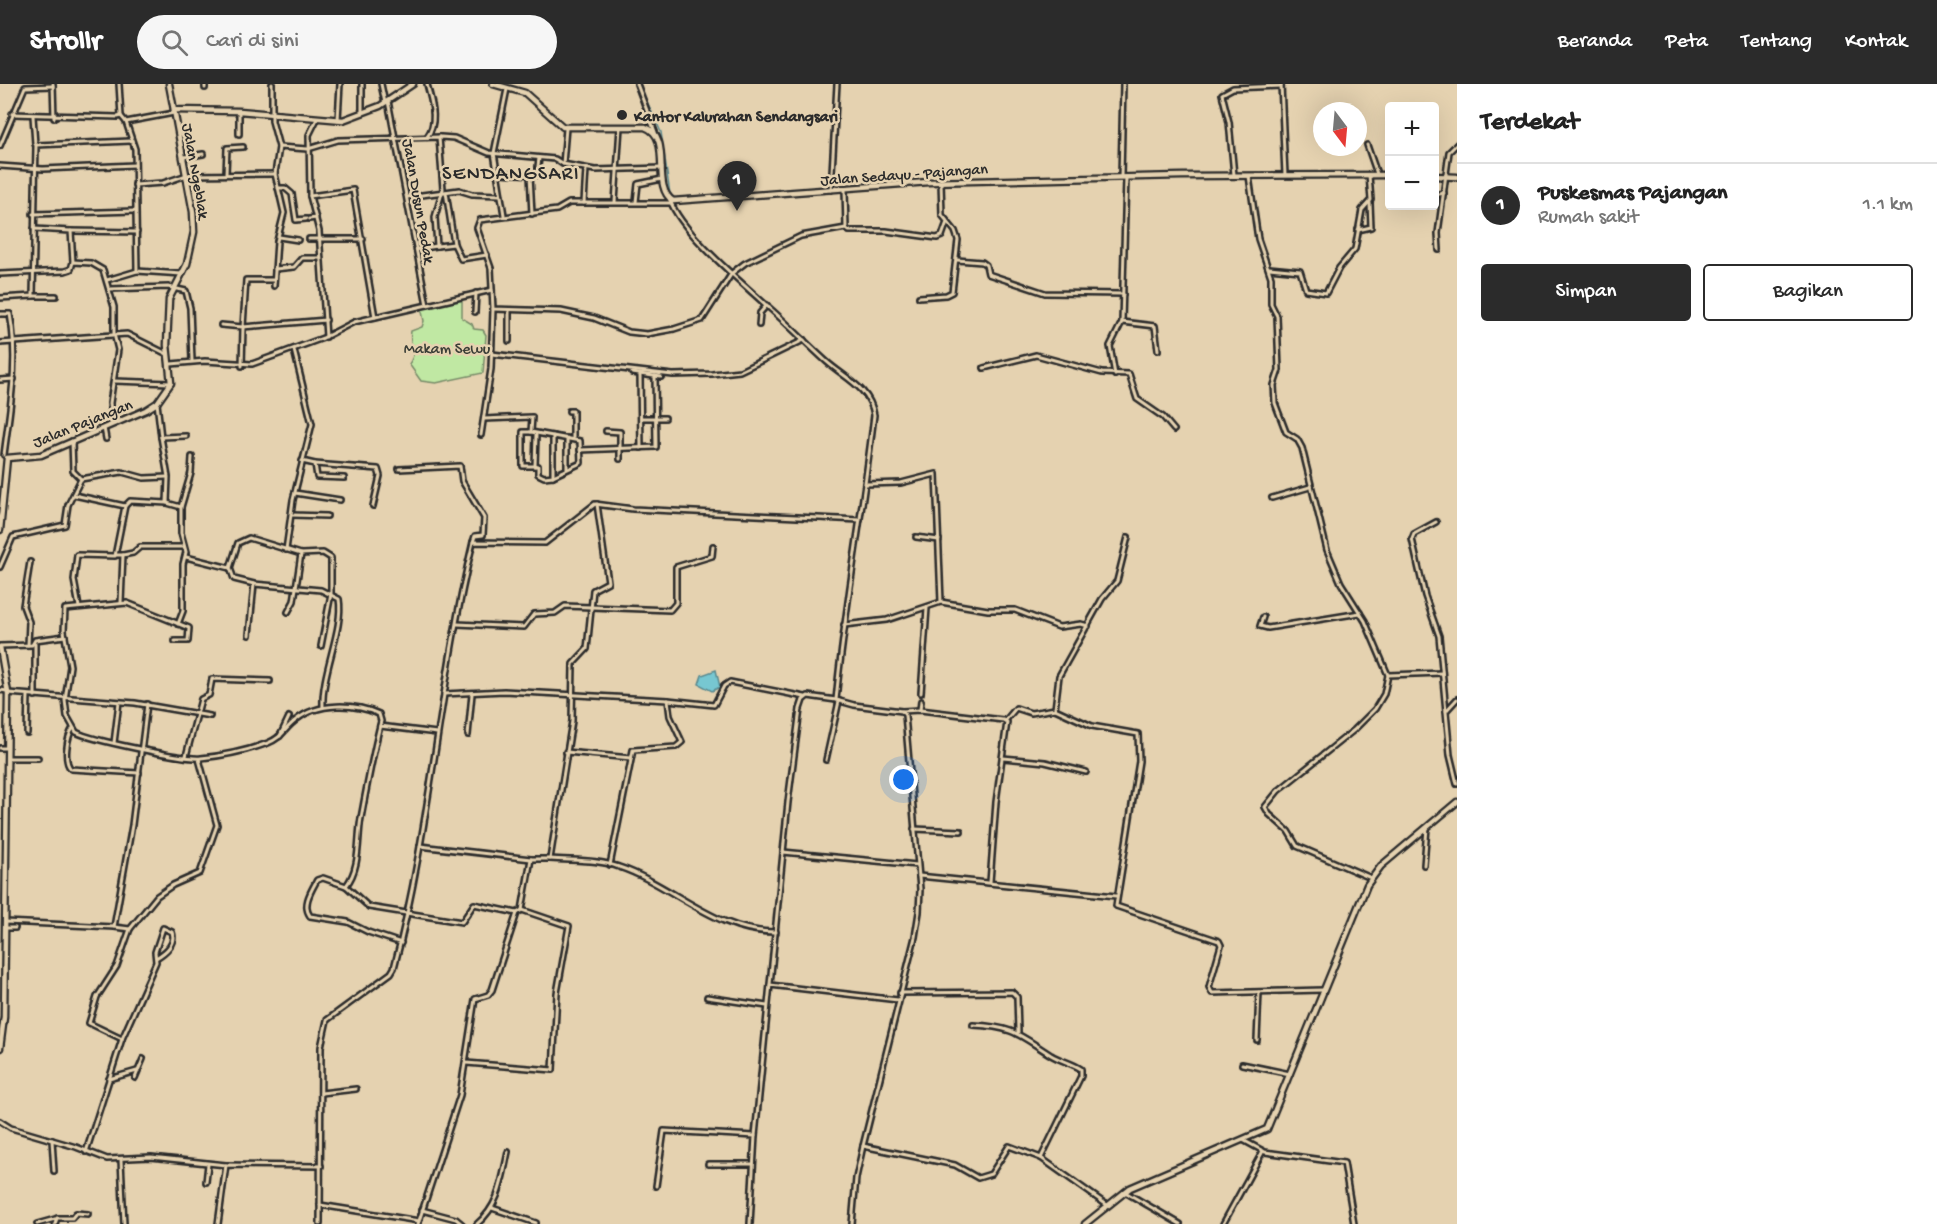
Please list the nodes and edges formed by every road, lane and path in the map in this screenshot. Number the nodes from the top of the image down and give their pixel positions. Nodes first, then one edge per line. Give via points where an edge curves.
1 (119, 84) edge
2 (169, 84) edge
3 (272, 84) edge
4 (340, 84) edge
5 (362, 84) edge
6 (381, 84) edge
7 (413, 84) edge
8 (427, 84) edge
9 (493, 84) edge
10 (637, 84) edge
11 (837, 84) edge
12 (1123, 84) edge
13 (53, 85) edge
14 (1281, 85) edge
15 (508, 87) junction
16 (387, 102) junction
17 (174, 111) junction
18 (239, 111) junction
19 (12, 114) junction
20 (272, 114) junction
21 (362, 114) junction
22 (33, 116) junction
23 (121, 117) junction
24 (54, 118) junction
25 (317, 119) junction
26 (338, 120) junction
27 (126, 122) junction
28 (620, 127) junction
29 (566, 128) junction
30 (655, 132) junction
31 (239, 134) dead end
32 (396, 137) junction
33 (427, 137) junction
34 (439, 137) junction
35 (131, 141) junction
36 (1457, 144) edge
37 (36, 145) junction
38 (1367, 145) dead end
39 (0, 146) edge
40 (243, 147) dead end
41 (279, 147) junction
42 (308, 149) junction
43 (494, 153) junction
44 (203, 154) dead end
45 (184, 157) junction
46 (539, 158) junction
47 (563, 164) junction
48 (135, 165) junction
49 (0, 166) edge
50 (586, 168) junction
51 (662, 168) junction
52 (33, 169) junction
53 (616, 169) junction
54 (498, 173) junction
55 (226, 174) junction
56 (275, 174) junction
57 (187, 175) junction
58 (530, 175) junction
59 (1234, 175) junction
60 (1285, 175) junction
61 (1370, 175) junction
62 (1377, 175) junction
63 (1385, 175) edge
64 (1249, 176) junction
65 (1439, 176) edge
66 (1446, 176) junction
67 (1123, 177) junction
68 (1457, 177) edge
69 (663, 179) junction
70 (941, 182) junction
71 (135, 185) junction
72 (278, 188) junction
73 (845, 189) junction
74 (831, 190) junction
75 (444, 192) junction
76 (1444, 193) junction
77 (1439, 194) edge
78 (500, 195) junction
79 (310, 196) junction
80 (407, 197) junction
81 (615, 202) junction
82 (636, 202) junction
83 (671, 202) junction
84 (584, 203) junction
85 (1370, 203) junction
86 (135, 211) junction
87 (532, 213) junction
88 (33, 214) junction
89 (504, 215) junction
90 (316, 218) junction
91 (947, 222) junction
92 (846, 228) junction
93 (34, 229) junction
94 (1358, 230) junction
95 (71, 231) junction
96 (137, 232) junction
97 (279, 237) junction
98 (309, 239) dead end
99 (320, 239) junction
100 (363, 239) junction
101 (298, 240) dead end
102 (454, 244) junction
103 (437, 246) junction
104 (417, 250) junction
105 (1439, 250) dead end
106 (487, 255) junction
107 (320, 258) junction
108 (957, 260) junction
109 (73, 262) junction
110 (275, 268) junction
111 (1269, 268) junction
112 (137, 271) junction
113 (33, 272) junction
114 (732, 273) junction
115 (0, 274) edge
116 (182, 274) junction
117 (107, 280) junction
118 (274, 280) junction
119 (274, 286) dead end
120 (110, 289) junction
121 (173, 289) junction
122 (492, 290) junction
123 (476, 293) junction
124 (1123, 294) junction
125 (33, 296) junction
126 (56, 296) dead end
127 (919, 297) dead end
128 (0, 298) edge
129 (427, 305) junction
130 (767, 305) junction
131 (493, 309) junction
132 (509, 311) junction
133 (475, 312) dead end
134 (0, 314) edge
135 (375, 317) junction
136 (326, 320) junction
137 (1122, 322) junction
138 (221, 325) dead end
139 (759, 325) dead end
140 (243, 327) junction
141 (114, 334) junction
142 (326, 337) junction
143 (804, 340) junction
144 (509, 341) dead end
145 (15, 342) junction
146 (0, 343) edge
147 (294, 350) junction
148 (1158, 350) dead end
149 (492, 354) junction
150 (169, 355) junction
151 (192, 361) junction
152 (171, 364) junction
153 (242, 366) junction
154 (984, 368) dead end
155 (632, 373) dead end
156 (640, 374) junction
157 (1115, 375) junction
158 (655, 376) junction
159 (661, 377) dead end
160 (14, 379) junction
161 (0, 380) edge
162 (114, 381) junction
163 (171, 383) junction
164 (157, 403) junction
165 (569, 411) dead end
166 (484, 418) junction
167 (641, 418) junction
168 (655, 418) junction
169 (665, 418) dead end
170 (112, 423) junction
171 (104, 426) junction
172 (1174, 430) dead end
173 (606, 431) dead end
174 (531, 432) junction
175 (481, 435) dead end
176 (536, 435) junction
177 (186, 436) dead end
178 (553, 436) junction
179 (161, 437) junction
180 (567, 438) junction
181 (106, 439) dead end
182 (573, 439) junction
183 (72, 441) junction
184 (641, 448) junction
185 (580, 450) junction
186 (620, 451) junction
187 (4, 456) edge
188 (192, 457) dead end
189 (620, 459) dead end
190 (302, 461) junction
191 (315, 464) junction
192 (535, 466) junction
193 (567, 468) junction
194 (399, 469) dead end
195 (553, 476) junction
196 (168, 477) junction
197 (344, 478) dead end
198 (81, 479) junction
199 (866, 484) junction
200 (1310, 487) junction
201 (295, 493) junction
202 (74, 495) junction
203 (1272, 498) dead end
204 (340, 500) dead end
205 (167, 503) junction
206 (597, 504) junction
207 (125, 506) junction
208 (373, 506) dead end
209 (181, 507) junction
210 (292, 515) junction
211 (327, 516) dead end
212 (860, 520) junction
213 (1436, 522) dead end
214 (0, 530) edge
215 (916, 537) dead end
216 (1128, 537) dead end
217 (939, 540) junction
218 (473, 542) junction
219 (713, 546) dead end
220 (184, 547) junction
221 (286, 550) junction
222 (301, 554) junction
223 (116, 555) junction
224 (123, 555) junction
225 (186, 557) junction
226 (30, 562) dead end
227 (0, 567) edge
228 (230, 568) junction
229 (254, 584) junction
230 (294, 590) junction
231 (331, 594) junction
232 (941, 602) junction
233 (121, 603) junction
234 (592, 606) junction
235 (79, 607) junction
236 (927, 607) junction
237 (288, 612) dead end
238 (1360, 613) junction
239 (1263, 617) dead end
240 (177, 624) junction
241 (457, 624) junction
242 (844, 626) junction
243 (1088, 626) junction
244 (249, 635) dead end
245 (65, 636) junction
246 (36, 640) junction
247 (175, 642) dead end
248 (28, 645) junction
249 (0, 646) edge
250 (321, 646) dead end
251 (1442, 673) junction
252 (1388, 675) junction
253 (270, 681) dead end
254 (0, 690) edge
255 (7, 692) junction
256 (921, 693) dead end
257 (444, 694) junction
258 (472, 694) junction
259 (28, 696) junction
260 (35, 696) junction
261 (573, 697) junction
262 (805, 697) junction
263 (1457, 699) edge
264 (65, 700) junction
265 (668, 700) junction
266 (837, 701) junction
267 (921, 701) dead end
268 (118, 702) junction
269 (147, 704) junction
270 (323, 708) junction
271 (1055, 709) junction
272 (920, 710) junction
273 (902, 711) junction
274 (1446, 711) junction
275 (197, 714) junction
276 (210, 716) dead end
277 (289, 717) dead end
278 (1005, 721) junction
279 (380, 726) junction
280 (73, 728) junction
281 (27, 733) dead end
282 (437, 734) junction
283 (468, 735) dead end
284 (280, 737) junction
285 (114, 743) junction
286 (0, 748) edge
287 (7, 748) junction
288 (142, 749) junction
289 (566, 752) junction
290 (186, 756) junction
291 (7, 758) junction
292 (38, 758) dead end
293 (631, 758) junction
294 (1003, 758) junction
295 (199, 759) junction
296 (826, 760) dead end
297 (1086, 772) dead end
298 (139, 773) junction
299 (1457, 784) edge
300 (1457, 802) edge
301 (1427, 828) junction
302 (914, 830) junction
303 (961, 831) dead end
304 (420, 846) junction
305 (783, 852) junction
306 (531, 859) junction
307 (550, 859) junction
308 (610, 864) junction
309 (917, 865) junction
310 (1424, 865) dead end
311 (919, 876) junction
312 (1371, 878) junction
313 (990, 882) junction
314 (346, 886) junction
315 (1116, 896) junction
316 (522, 910) junction
317 (406, 913) junction
318 (517, 913) junction
319 (4, 925) junction
320 (114, 927) junction
321 (15, 928) dead end
322 (130, 929) junction
323 (776, 932) junction
324 (400, 943) junction
325 (156, 957) junction
326 (770, 985) junction
327 (1323, 990) junction
328 (1259, 992) junction
329 (900, 993) junction
330 (707, 998) dead end
331 (898, 1000) junction
332 (767, 1006) junction
333 (973, 1025) dead end
334 (1018, 1032) junction
335 (1, 1034) edge
336 (122, 1039) junction
337 (1257, 1040) dead end
338 (0, 1048) edge
339 (143, 1059) dead end
340 (465, 1062) junction
341 (1242, 1064) dead end
342 (137, 1071) junction
343 (1290, 1074) junction
344 (135, 1078) dead end
345 (109, 1079) junction
346 (356, 1089) dead end
347 (321, 1093) junction
348 (0, 1120) edge
349 (755, 1136) junction
350 (52, 1140) junction
351 (1243, 1140) junction
352 (863, 1146) junction
353 (1263, 1151) junction
354 (86, 1152) junction
355 (508, 1152) dead end
356 (1041, 1158) junction
357 (121, 1159) junction
358 (208, 1164) junction
359 (708, 1164) dead end
360 (752, 1164) junction
361 (226, 1165) junction
362 (321, 1166) junction
363 (54, 1171) dead end
364 (206, 1182) dead end
365 (656, 1186) dead end
366 (1125, 1191) junction
367 (320, 1205) junction
368 (1107, 1205) junction
369 (492, 1208) junction
370 (422, 1209) junction
371 (88, 1214) dead end
372 (55, 1222) edge
373 (418, 1222) edge
374 (536, 1223) edge
375 (37, 1224) edge
376 (124, 1224) edge
377 (218, 1224) edge
378 (320, 1224) edge
379 (462, 1224) edge
380 (477, 1224) edge
381 (750, 1224) edge
382 (852, 1224) edge
383 (1085, 1224) edge
384 (1180, 1224) edge
385 (1223, 1224) edge
386 (1354, 1224) edge

1 - 23 street
2 - 17 main road, Jalan Ngeblak
3 - 20 street
4 - 26 street
5 - 21 street
6 - 16 street, Jalan Dusun Pedak
7 - 16 main road
8 - 33 street via 434,126
9 - 15 main road
10 - 30 street
11 - 74 street
12 - 67 street
13 - 19 street via 25,86
13 - 24 street
14 - 59 street via 1233,88 1222,94
14 - 60 street
15 - 29 main road via 525,93
15 - 43 street
16 - 21 main road
16 - 32 street, Jalan Dusun Pedak
17 - 18 main road
17 - 27 street
17 - 45 main road, Jalan Ngeblak
18 - 20 main road
18 - 31 street
19 - 22 street
19 - 39 street
20 - 25 main road
20 - 41 street
21 - 26 main road
22 - 24 street
22 - 37 street
23 - 24 street
23 - 27 street
25 - 26 main road
25 - 42 street via 310,129
27 - 35 street
28 - 29 main road
28 - 30 main road via 645,127
28 - 53 street
29 - 47 street
30 - 51 main road
32 - 33 street
32 - 42 street via 338,140
32 - 80 street, Jalan Dusun Pedak
33 - 34 street
34 - 43 street via 454,138
34 - 75 street
35 - 37 street
35 - 48 street
36 - 66 street via 1449,150
37 - 52 street
38 - 62 street
40 - 55 street via 227,148
41 - 42 street
41 - 56 street
42 - 79 street
43 - 46 street
43 - 54 street
44 - 45 street
45 - 57 main road, Jalan Ngeblak
46 - 47 street
46 - 58 street via 537,175
47 - 50 street
48 - 52 street
48 - 71 street
49 - 52 street
50 - 53 street
50 - 84 street
51 - 53 street
51 - 69 main road
52 - 88 street
53 - 81 street
54 - 58 street
54 - 78 street
55 - 56 street
55 - 57 street
56 - 72 street
57 - 71 street via 163,183
57 - 116 main road, Jalan Ngeblak via 194,226
58 - 87 street
59 - 64 main road, Jalan Sedayu - Pajangan
59 - 67 main road, Jalan Sedayu - Pajangan
60 - 61 main road, Jalan Sedayu - Pajangan
60 - 64 main road, Jalan Sedayu - Pajangan
61 - 62 main road, Jalan Sedayu - Pajangan
61 - 85 street
62 - 63 main road, Jalan Sedayu - Pajangan
64 - 111 street via 1258,239
65 - 66 main road
66 - 68 main road
66 - 76 street
67 - 70 main road, Jalan Sedayu - Pajangan
67 - 124 street
69 - 82 street via 638,184
69 - 83 main road
70 - 73 main road, Jalan Sedayu - Pajangan
70 - 91 street via 942,213
71 - 86 street
72 - 90 street via 292,194 296,220
72 - 97 street via 284,213
73 - 74 main road, Jalan Sedayu - Pajangan
73 - 92 street
74 - 83 main road, Jalan Sedayu - Pajangan
75 - 78 street
75 - 80 street
75 - 102 street
75 - 103 street via 435,217
76 - 77 street
76 - 105 street
78 - 89 street
79 - 90 street
79 - 100 street via 353,190
80 - 104 street, Jalan Dusun Pedak
81 - 82 street
81 - 84 street
82 - 83 street
83 - 114 street via 707,249
84 - 87 street
85 - 94 street via 1362,210
85 - 94 street via 1371,227
86 - 88 street
86 - 96 street
87 - 89 street
88 - 93 street
89 - 106 street via 478,222
90 - 99 street
91 - 92 street via 942,236 937,238
91 - 108 street via 957,235
92 - 114 street via 801,236
93 - 95 street
93 - 113 street
94 - 111 street via 1355,249 1325,294 1306,290 1300,271
95 - 96 street
95 - 109 street
96 - 112 street
97 - 101 street
97 - 110 street
98 - 99 street
99 - 100 street
99 - 107 street
100 - 135 street
102 - 103 street
102 - 106 street via 459,259
103 - 104 street
104 - 129 street, Jalan Dusun Pedak
106 - 122 street
107 - 110 street via 302,258 294,267
107 - 136 street
108 - 124 street via 982,262 988,274 1038,292
108 - 127 street via 951,294
109 - 113 street via 66,271
109 - 117 street via 97,265 104,270
110 - 118 street
111 - 200 street via 1277,316 1279,370 1274,385 1275,403 1286,432 1302,448
112 - 116 street
112 - 117 street
113 - 115 street
113 - 125 street
114 - 130 street
114 - 132 street via 702,320 658,332 629,332 594,318 561,311
116 - 121 main road, Jalan Ngeblak
117 - 120 street
118 - 119 street
118 - 140 street via 246,280
120 - 121 street
120 - 141 street
121 - 150 main road, Jalan Ngeblak via 167,310
121 - 151 street via 186,291 190,299
122 - 123 street
122 - 131 street
123 - 129 street
123 - 133 street
124 - 137 street
125 - 126 street
125 - 128 street
129 - 135 street
130 - 139 street via 760,313
130 - 143 street
131 - 132 street
131 - 149 street
132 - 144 street
134 - 145 street via 10,314
135 - 142 street via 347,325
136 - 140 street
136 - 142 street
137 - 148 street via 1155,326
137 - 157 street via 1110,343
138 - 140 street
140 - 153 street
141 - 145 street
141 - 150 street via 127,334
141 - 162 street via 118,356
142 - 147 street
143 - 149 street via 740,371 712,375 673,375
143 - 199 street via 870,398 874,415
145 - 146 street
145 - 160 street
147 - 153 street
147 - 190 street via 312,424
149 - 166 street
150 - 152 main road, Jalan Ngeblak
151 - 152 street
151 - 153 street
152 - 163 main road
154 - 157 street via 1036,355
155 - 156 street
156 - 158 street
156 - 167 street
157 - 172 street via 1131,375 1137,399
158 - 159 street
158 - 168 street
160 - 161 street
160 - 187 street
162 - 163 street
162 - 170 street
163 - 164 main road, Jalan Pajangan
164 - 170 main road, Jalan Pajangan
164 - 179 street
165 - 182 street via 573,411
166 - 174 street via 532,417
166 - 175 street
167 - 168 street
167 - 184 street
168 - 169 street
168 - 184 street via 656,447
170 - 171 main road, Jalan Pajangan
171 - 181 street
171 - 183 main road, Jalan Pajangan
173 - 186 street via 620,432
174 - 176 street
174 - 192 street via 523,432 523,466
176 - 178 street
176 - 192 street
177 - 179 street
178 - 180 street
178 - 195 street
179 - 196 street
180 - 182 street
180 - 193 street
182 - 185 street via 580,441
183 - 187 main road, Jalan Pajangan via 38,456
183 - 198 street via 73,471
184 - 186 street
185 - 186 street
185 - 193 street via 580,463
186 - 189 street
187 - 214 main road
188 - 209 street
190 - 191 street
190 - 201 street
191 - 197 street via 317,477
191 - 208 street via 378,469
192 - 195 street via 538,474
193 - 195 street
194 - 218 street via 460,466 462,482 485,522 483,535 475,536
196 - 198 street via 144,478 122,472
196 - 205 street
198 - 202 street
199 - 212 street
199 - 217 street via 901,483 936,474
200 - 203 street
200 - 238 street via 1327,550
201 - 204 street
201 - 210 street
202 - 207 street
202 - 227 street via 64,526 13,537
205 - 207 street via 130,501
205 - 209 street
206 - 212 street
206 - 218 street via 545,543
206 - 234 street via 608,582 593,590
207 - 223 street
209 - 220 street
210 - 211 street
210 - 221 street
212 - 242 street
213 - 251 street via 1412,539 1437,630
215 - 217 street
216 - 243 street via 1117,582 1102,599
217 - 232 street
218 - 241 street
219 - 234 street via 712,556 676,567 676,603 670,610
220 - 224 street via 140,547
220 - 225 street
221 - 222 street
221 - 228 street via 243,539
222 - 230 street
222 - 231 street via 323,553 332,558
223 - 224 street
223 - 235 street via 77,555 74,580
224 - 233 street
225 - 228 street
225 - 240 street via 183,611
226 - 248 street via 23,606 28,621
228 - 229 street via 234,579
229 - 230 street
229 - 244 street
230 - 231 street
230 - 237 street via 294,602
231 - 250 street
231 - 270 street via 340,602 322,691
232 - 236 street
232 - 243 street via 1015,610 1059,627
233 - 235 street
233 - 240 street
234 - 241 street via 565,606 555,613 534,614 524,627
234 - 261 street via 587,649 573,664
235 - 245 street via 64,610
236 - 242 street via 886,620
236 - 256 street
238 - 239 street via 1268,628 1260,626
238 - 252 street
240 - 247 street via 190,631 187,641
241 - 257 street
242 - 266 street
243 - 271 street via 1059,676
245 - 246 street
245 - 264 street via 70,666
246 - 248 street
246 - 260 street
248 - 249 street
249 - 255 main road
251 - 252 street
251 - 274 street
252 - 312 street via 1376,709 1278,791 1265,807 1301,849
253 - 275 street via 214,678
254 - 255 street
255 - 259 street
255 - 287 main road
257 - 258 street
257 - 282 street
258 - 261 street via 504,691
258 - 283 street
259 - 260 street
259 - 281 street
260 - 264 street
261 - 265 street
261 - 289 street
262 - 265 street via 730,682 714,705
262 - 266 street
262 - 305 street
263 - 274 street
264 - 268 street
264 - 280 street
265 - 293 street via 680,745 635,748
266 - 273 street
266 - 296 street
267 - 272 street
268 - 269 street
268 - 285 street
269 - 275 street
269 - 288 street
270 - 279 street via 370,710 381,716
270 - 284 street via 295,721
271 - 278 street via 1031,713 1016,708
271 - 315 street via 1086,724 1139,736 1139,761
272 - 273 street
272 - 278 street
273 - 302 street
274 - 299 street
275 - 276 street
275 - 290 street
277 - 284 street
278 - 294 street via 1008,726
279 - 282 street
279 - 314 street via 356,866
280 - 285 street via 79,734
280 - 298 street via 67,758 71,770
282 - 304 street
284 - 295 street
285 - 288 street
286 - 287 street
287 - 291 main road
288 - 290 street
288 - 298 street
289 - 293 street
289 - 307 street
290 - 295 street
291 - 292 street
291 - 319 main road
293 - 308 street
294 - 297 street via 1045,762
294 - 313 street
295 - 322 street via 217,825 200,873 157,896
298 - 320 street
300 - 301 main road
301 - 310 street
301 - 312 main road
302 - 303 street
302 - 309 street
304 - 306 street
304 - 317 street
305 - 309 street
305 - 323 street
306 - 307 street
306 - 316 street
307 - 308 street
308 - 323 street via 739,927
309 - 311 street
311 - 313 street
311 - 329 street via 915,937
312 - 327 main road
313 - 315 street
314 - 317 street via 366,906
314 - 324 street via 323,878 317,880 308,897 308,915 348,922
315 - 328 street via 1120,909 1220,941 1210,992
316 - 318 street
316 - 340 street via 569,926 557,993 553,1070
317 - 318 street via 462,922 474,904
317 - 324 street
318 - 340 street via 492,990 475,999
319 - 320 street
319 - 321 street
319 - 335 main road
320 - 322 street
322 - 336 street via 117,966 97,997 89,1023
323 - 326 street
324 - 347 street via 391,973 326,1022 321,1047
325 - 325 street via 170,948 174,936 163,928
325 - 336 street
326 - 331 street
326 - 332 street
327 - 328 street
327 - 343 main road
328 - 337 street
329 - 331 street
329 - 334 street via 1012,992 1017,997
330 - 332 street
331 - 352 street
332 - 349 street
333 - 334 street via 999,1026
334 - 356 street via 1082,1071
335 - 338 main road
336 - 345 street
339 - 342 street
340 - 370 street via 458,1101
341 - 343 street
342 - 344 street
342 - 345 street
343 - 351 main road via 1271,1123
345 - 354 street
346 - 347 street
347 - 362 street
348 - 350 street via 11,1128
349 - 360 street
349 - 365 street via 664,1131
350 - 354 street
350 - 363 street
351 - 353 street
351 - 366 main road
352 - 356 street via 955,1165 978,1178 991,1174 1009,1146
352 - 382 street
353 - 385 street
353 - 386 street via 1344,1163
354 - 357 street via 100,1158
355 - 369 street
356 - 368 street
357 - 358 street via 151,1157
357 - 376 street
358 - 361 street
358 - 364 street
359 - 360 street
360 - 381 street
361 - 362 street
361 - 377 street
362 - 367 street
366 - 368 main road
366 - 384 street
367 - 373 street
367 - 378 street
368 - 383 main road
369 - 374 street
369 - 380 street
370 - 373 street
370 - 379 street
371 - 372 street via 76,1213 72,1218
372 - 375 street

